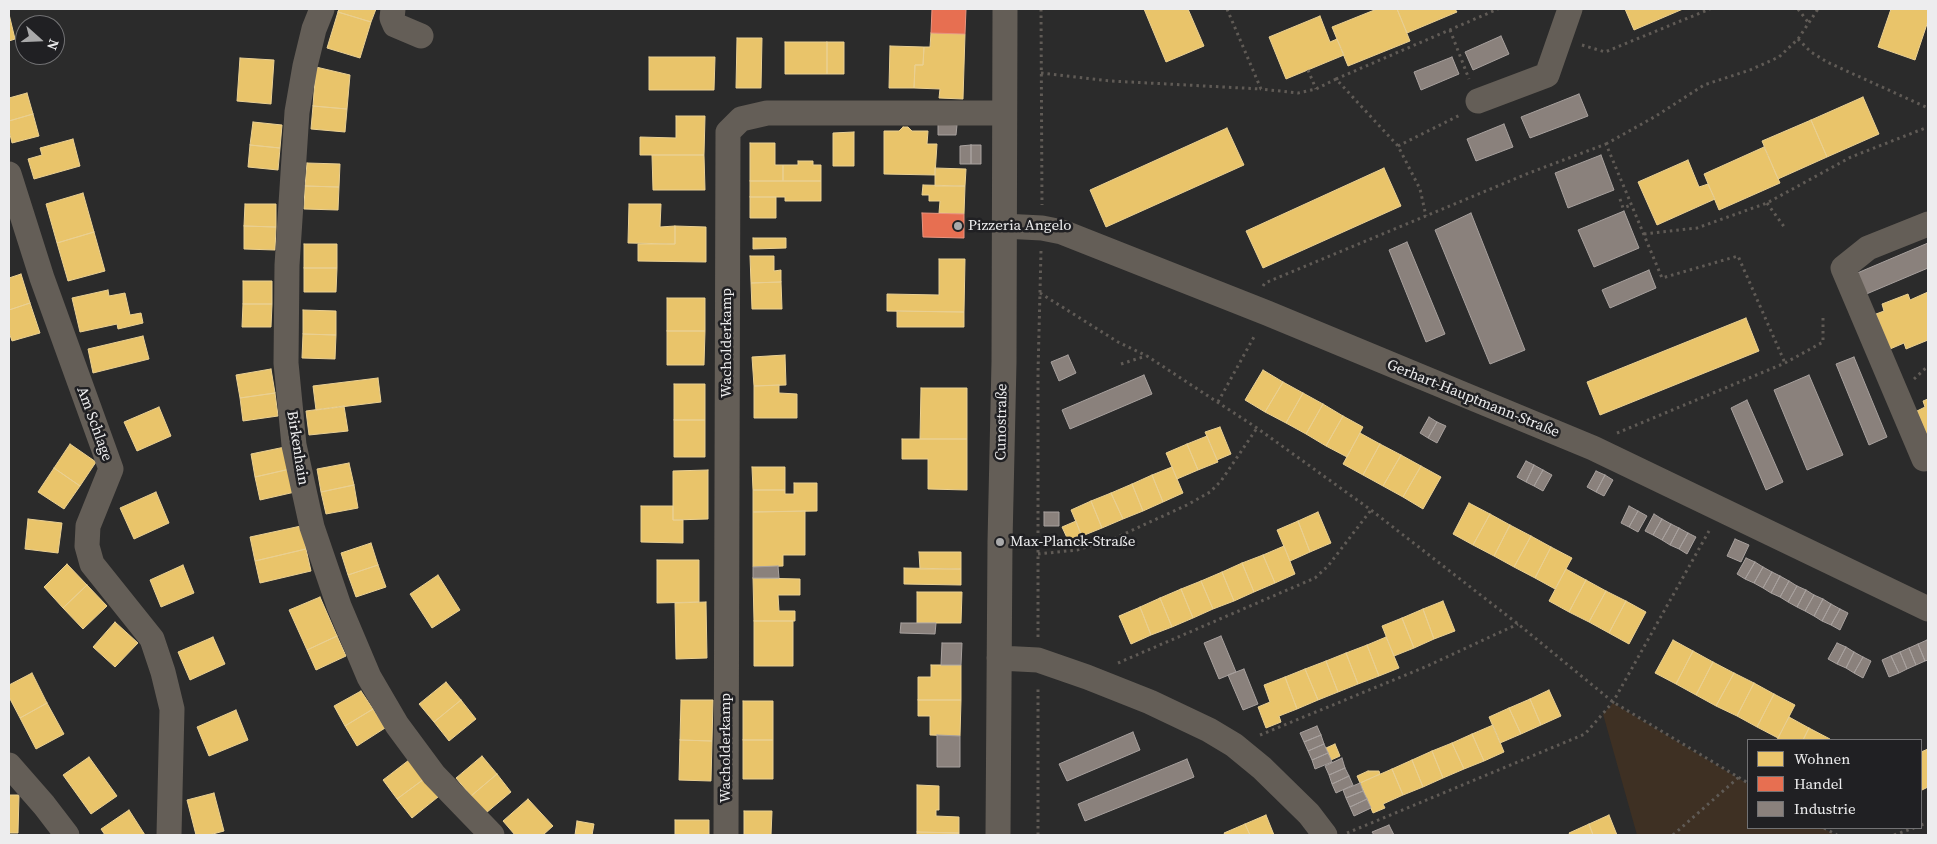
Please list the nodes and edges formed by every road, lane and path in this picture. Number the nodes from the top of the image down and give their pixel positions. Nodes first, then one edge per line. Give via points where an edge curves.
1 (322, 9) edge
2 (393, 9) edge
3 (1005, 9) edge
4 (1041, 9) edge
5 (1226, 9) edge
6 (1498, 9) edge
7 (1570, 9) edge
8 (1710, 9) edge
9 (1798, 9) edge
10 (1818, 9) edge
11 (1808, 22) junction
12 (1450, 30) junction
13 (421, 36) dead end
14 (1560, 38) junction
15 (1798, 39) junction
16 (1308, 70) dead end
17 (1041, 73) junction
18 (1336, 79) junction
19 (1261, 89) junction
20 (1316, 89) junction
21 (1478, 102) junction
22 (1928, 108) edge
23 (1004, 113) junction
24 (1928, 126) edge
25 (1606, 144) junction
26 (1398, 146) junction
27 (9, 174) edge
28 (1620, 199) dead end
29 (1767, 202) junction
30 (1631, 205) junction
31 (1042, 209) dead end
32 (1426, 216) junction
33 (1928, 224) edge
34 (1004, 226) junction
35 (1785, 228) dead end
36 (1644, 234) junction
37 (1042, 242) dead end
38 (1040, 293) junction
39 (1257, 310) junction
40 (1823, 318) dead end
41 (1147, 356) junction
42 (1785, 363) junction
43 (1121, 364) dead end
44 (1218, 402) junction
45 (1257, 428) junction
46 (1605, 453) junction
47 (1924, 459) dead end
48 (1721, 509) junction
49 (1371, 510) junction
50 (1038, 554) junction
51 (1928, 609) edge
52 (1518, 624) junction
53 (999, 658) junction
54 (1038, 660) junction
55 (1087, 677) junction
56 (1613, 702) junction
57 (1234, 745) junction
58 (9, 765) edge
59 (1739, 777) junction
60 (1747, 782) edge
61 (1826, 829) edge
62 (1911, 829) edge
63 (67, 835) edge
64 (169, 835) edge
65 (492, 835) edge
66 (726, 835) edge
67 (998, 835) edge
68 (1038, 835) edge
69 (1325, 835) edge
70 (1342, 835) edge
71 (1673, 835) edge
72 (1837, 835) edge
73 (1894, 835) edge

1 - 65 street, Birkenhain via 305,66 295,142 286,363 294,445 312,527 339,606 369,677 397,725 434,775
2 - 13 street via 395,25
3 - 23 street, Cunostraße
4 - 17 path
5 - 19 path
6 - 12 path
7 - 14 street
8 - 14 path via 1605,52
9 - 11 path
10 - 11 path
11 - 15 path
12 - 18 path
12 - 21 path
14 - 21 street via 1547,75
15 - 22 path via 1827,62
15 - 25 path via 1779,57 1704,85
16 - 20 path
17 - 19 path
17 - 31 path
18 - 20 path
18 - 26 path
19 - 20 path via 1298,93
21 - 26 path via 1454,119
23 - 34 street, Cunostraße
23 - 66 street, Wacholderkamp via 767,113 742,119 728,132
24 - 29 path via 1851,157
25 - 30 path
25 - 32 path
26 - 32 path via 1420,189
27 - 64 street, Am Schlage via 42,278 111,469 88,526 87,546 92,564 152,639 164,672 172,709
28 - 30 path via 1622,208
29 - 35 path
29 - 36 path via 1697,228
30 - 36 path
32 - 39 path via 1265,283
33 - 47 street via 1868,248 1843,268
34 - 39 street, Gerhart-Hauptmann-Straße via 1062,232
34 - 53 street, Cunostraße
36 - 42 path via 1662,278 1738,256
37 - 38 path
38 - 41 path via 1118,342
38 - 50 path
39 - 44 path
39 - 46 street, Gerhart-Hauptmann-Straße
40 - 42 path via 1823,342
41 - 43 path
41 - 44 path
42 - 46 path via 1615,434
44 - 45 path
45 - 49 path
45 - 50 path via 1210,492 1113,539 1077,550
46 - 48 street, Gerhart-Hauptmann-Straße
48 - 51 street, Gerhart-Hauptmann-Straße
48 - 56 path
49 - 52 path
49 - 55 path via 1315,578
50 - 54 path
52 - 56 path
52 - 57 path
53 - 54 street
53 - 67 street, Cunostraße
54 - 55 street
54 - 68 path
55 - 57 street via 1150,702
56 - 59 path
56 - 70 path via 1585,734
57 - 69 street via 1287,791
58 - 63 street
59 - 60 path
59 - 71 path
61 - 72 path
62 - 73 path

